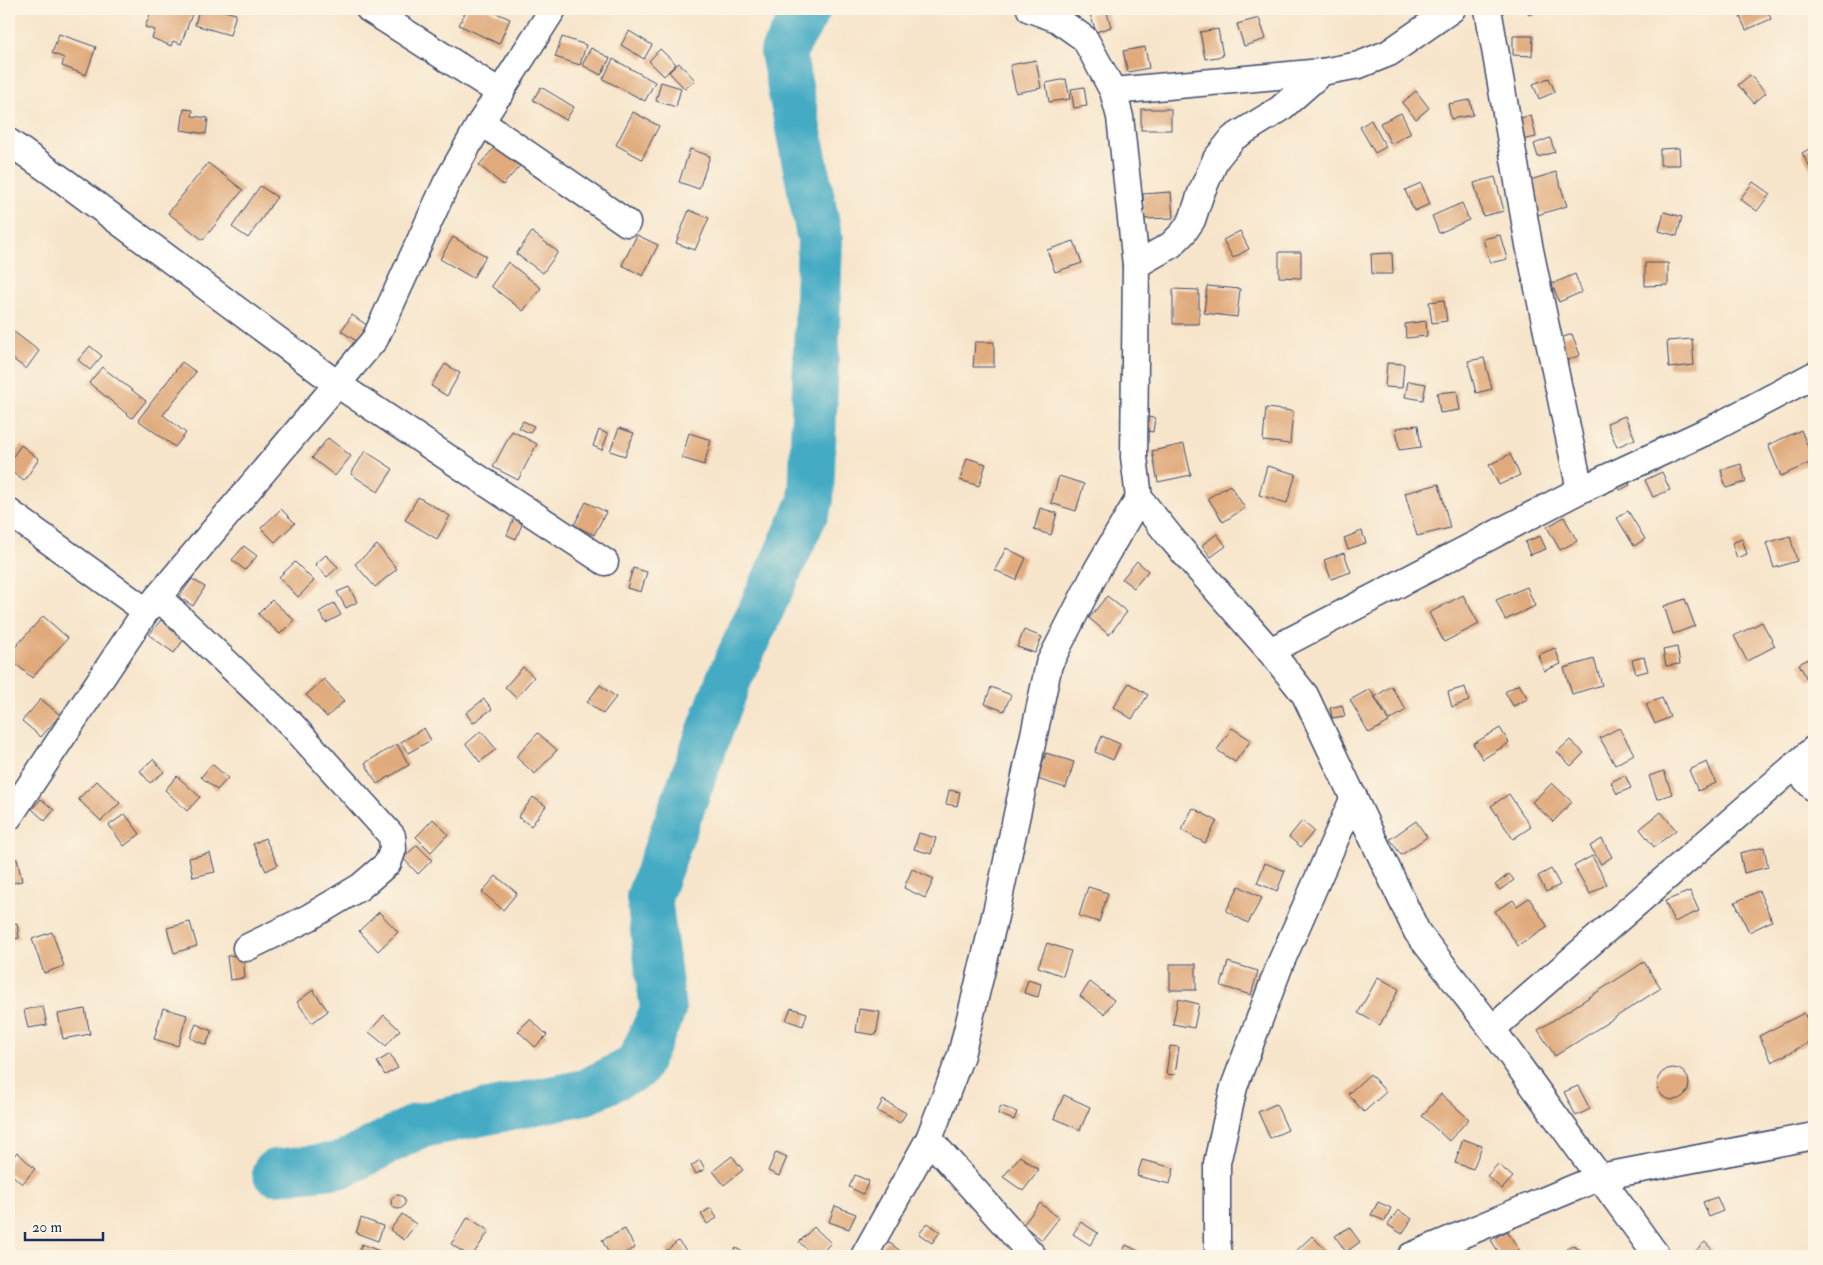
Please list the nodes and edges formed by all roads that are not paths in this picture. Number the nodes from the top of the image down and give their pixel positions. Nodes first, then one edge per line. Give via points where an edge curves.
1 (369, 9) edge
2 (553, 9) edge
3 (1030, 9) edge
4 (1452, 9) edge
5 (1488, 9) edge
6 (1322, 72) junction
7 (1113, 91) junction
8 (500, 93) junction
9 (481, 122) junction
10 (9, 142) edge
11 (627, 223) dead end
12 (1136, 265) junction
13 (1814, 375) edge
14 (337, 384) junction
15 (1580, 490) junction
16 (1139, 498) junction
17 (9, 512) edge
18 (605, 562) dead end
19 (152, 604) junction
20 (1270, 651) junction
21 (1814, 749) edge
22 (1794, 767) junction
23 (1814, 788) edge
24 (1354, 797) junction
25 (9, 817) edge
26 (246, 948) dead end
27 (1492, 1029) junction
28 (1814, 1136) edge
29 (929, 1138) junction
30 (1600, 1177) junction
31 (864, 1256) edge
32 (1033, 1256) edge
33 (1219, 1256) edge
34 (1411, 1256) edge
35 (1658, 1256) edge

1 - 8 street
2 - 8 street
3 - 7 street via 1057,19 1085,39
4 - 6 street via 1388,52 1359,65
5 - 15 street via 1529,245
6 - 7 street
6 - 12 street via 1280,109 1233,138 1216,158 1192,220 1182,234 1171,245
7 - 12 street via 1120,117
8 - 9 street
9 - 11 street
9 - 14 street via 446,184 375,338
10 - 14 street
12 - 16 street via 1134,457
13 - 15 street via 1714,428
14 - 18 street
14 - 19 street
15 - 20 street
16 - 20 street
16 - 29 street via 1098,568 1049,664 997,908 961,1055
17 - 19 street
19 - 25 street
19 - 26 street via 292,725 392,836 393,849 388,862 360,887 308,918
20 - 24 street via 1305,696
21 - 22 street
22 - 23 street
22 - 27 street
24 - 27 street via 1418,932
24 - 33 street via 1281,962 1234,1086 1217,1163
27 - 30 street
28 - 30 street
29 - 31 street
29 - 32 street
30 - 34 street
30 - 35 street

